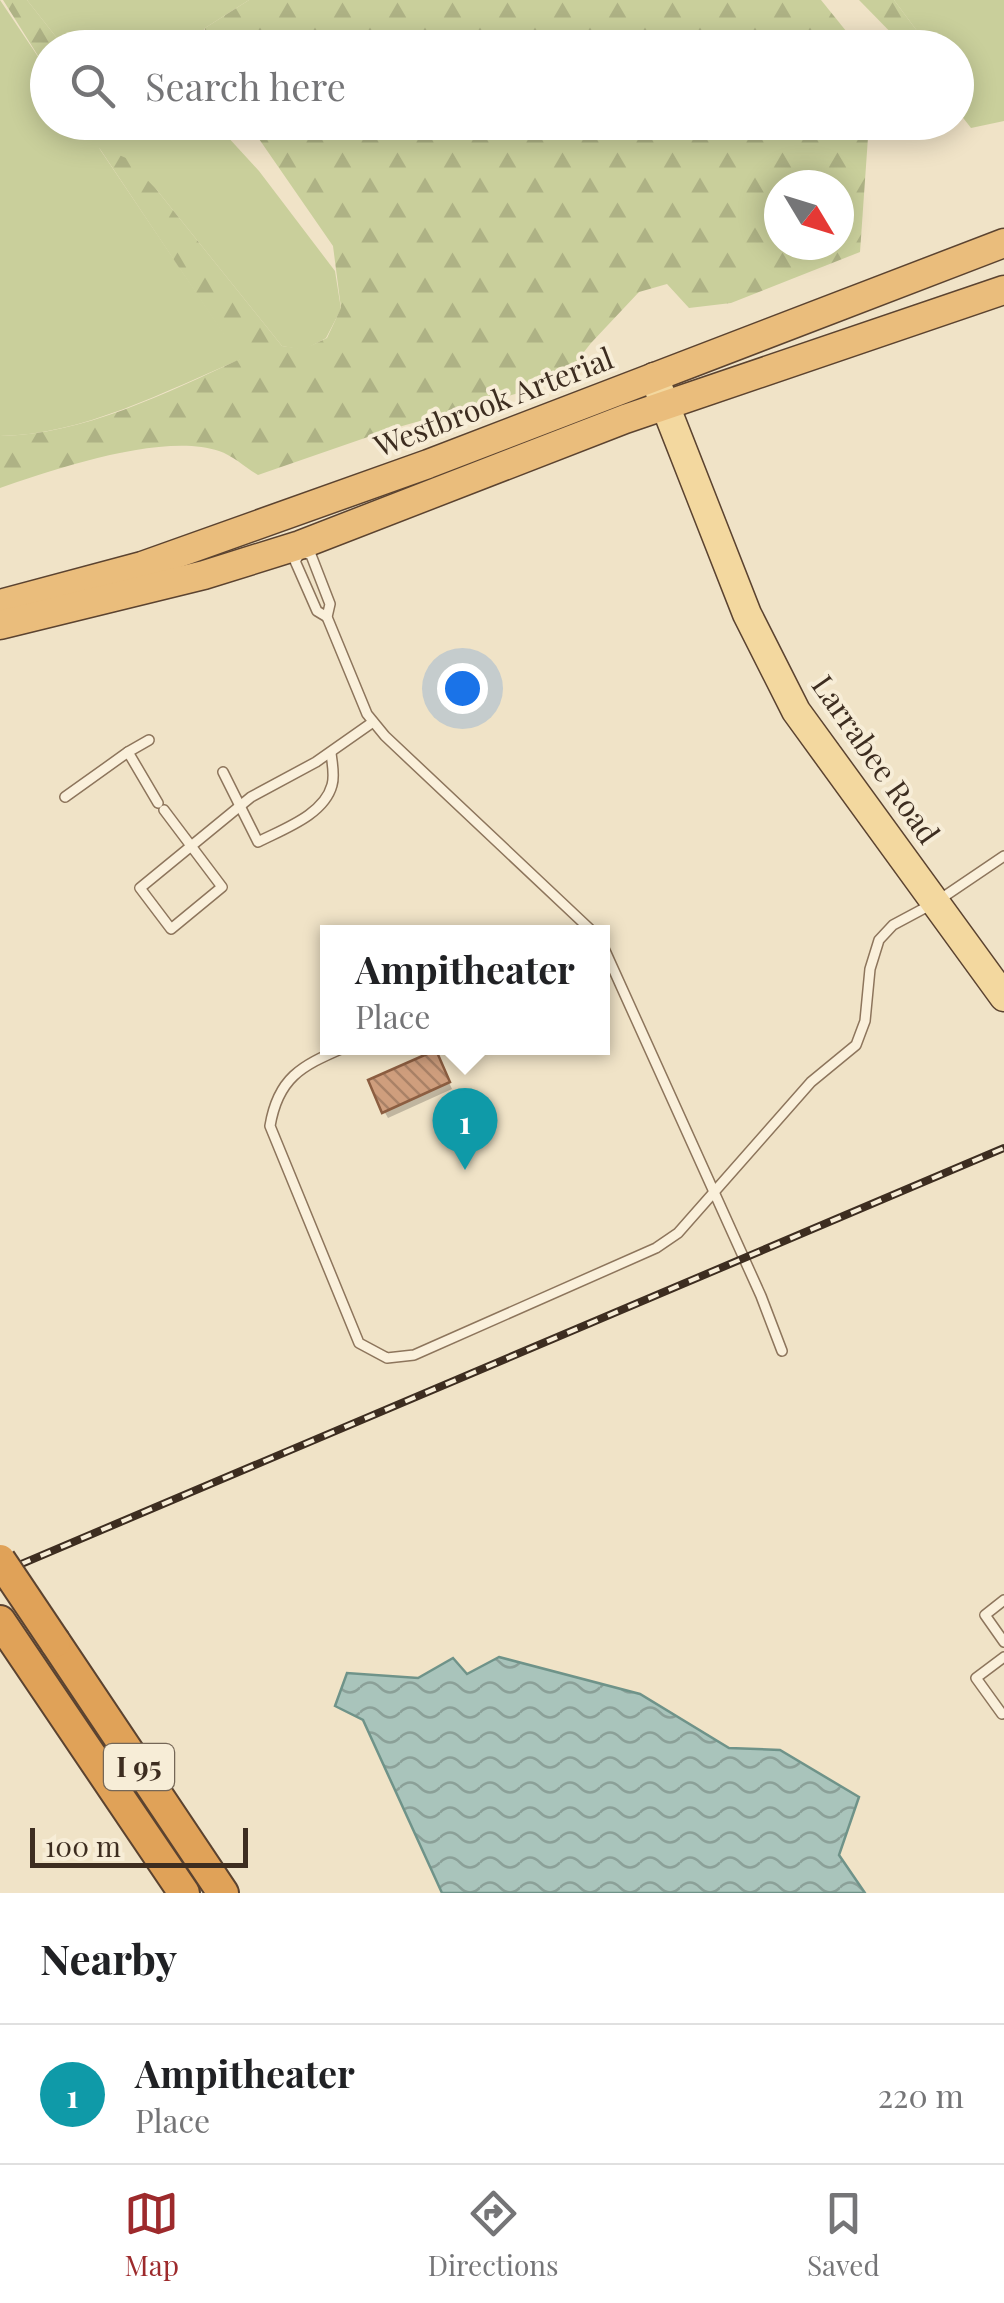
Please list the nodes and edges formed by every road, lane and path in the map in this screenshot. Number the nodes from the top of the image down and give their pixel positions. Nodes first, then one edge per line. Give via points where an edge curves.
1 (1004, 242) edge
2 (1004, 290) edge
3 (654, 377) junction
4 (665, 406) junction
5 (288, 514) junction
6 (301, 548) junction
7 (0, 604) edge
8 (327, 616) junction
9 (0, 625) edge
10 (373, 722) junction
11 (150, 740) dead end
12 (128, 752) junction
13 (331, 753) junction
14 (223, 772) dead end
15 (65, 797) dead end
16 (238, 808) junction
17 (191, 846) junction
18 (1004, 856) edge
19 (936, 902) junction
20 (585, 925) edge
21 (610, 962) edge
22 (1004, 998) edge
23 (325, 1055) edge
24 (715, 1192) junction
25 (782, 1352) dead end
26 (0, 1560) edge
27 (1004, 1600) edge
28 (0, 1621) edge
29 (1004, 1642) edge
30 (1004, 1656) edge
31 (1003, 1714) edge
32 (184, 1893) edge
33 (223, 1893) edge

1 - 3 highway, Westbrook Arterial
2 - 4 highway, Westbrook Arterial
3 - 4 main road, Larrabee Road
3 - 5 highway, Westbrook Arterial
4 - 6 highway, Westbrook Arterial
4 - 19 main road, Larrabee Road via 747,614 796,711
5 - 6 lane
5 - 7 highway, Westbrook Arterial via 142,566
6 - 8 lane via 318,571 330,604
6 - 8 lane via 295,560 317,611
6 - 9 highway, Westbrook Arterial
8 - 10 lane
10 - 13 lane
10 - 20 lane
11 - 12 lane
12 - 15 lane
12 - 17 lane
13 - 16 lane
13 - 16 lane via 334,782 304,818 258,842
14 - 16 lane
16 - 17 lane
17 - 17 lane via 140,888 171,930 222,887
18 - 19 lane
19 - 22 main road, Larrabee Road
19 - 24 lane via 879,940 856,1044 812,1082
21 - 24 lane
23 - 24 lane via 288,1080 274,1100 270,1126 360,1343 387,1358 414,1355 656,1248
24 - 25 lane
26 - 33 highway, I 95, bridge
27 - 29 lane via 985,1615
28 - 32 highway, I 95
30 - 31 lane via 976,1678

